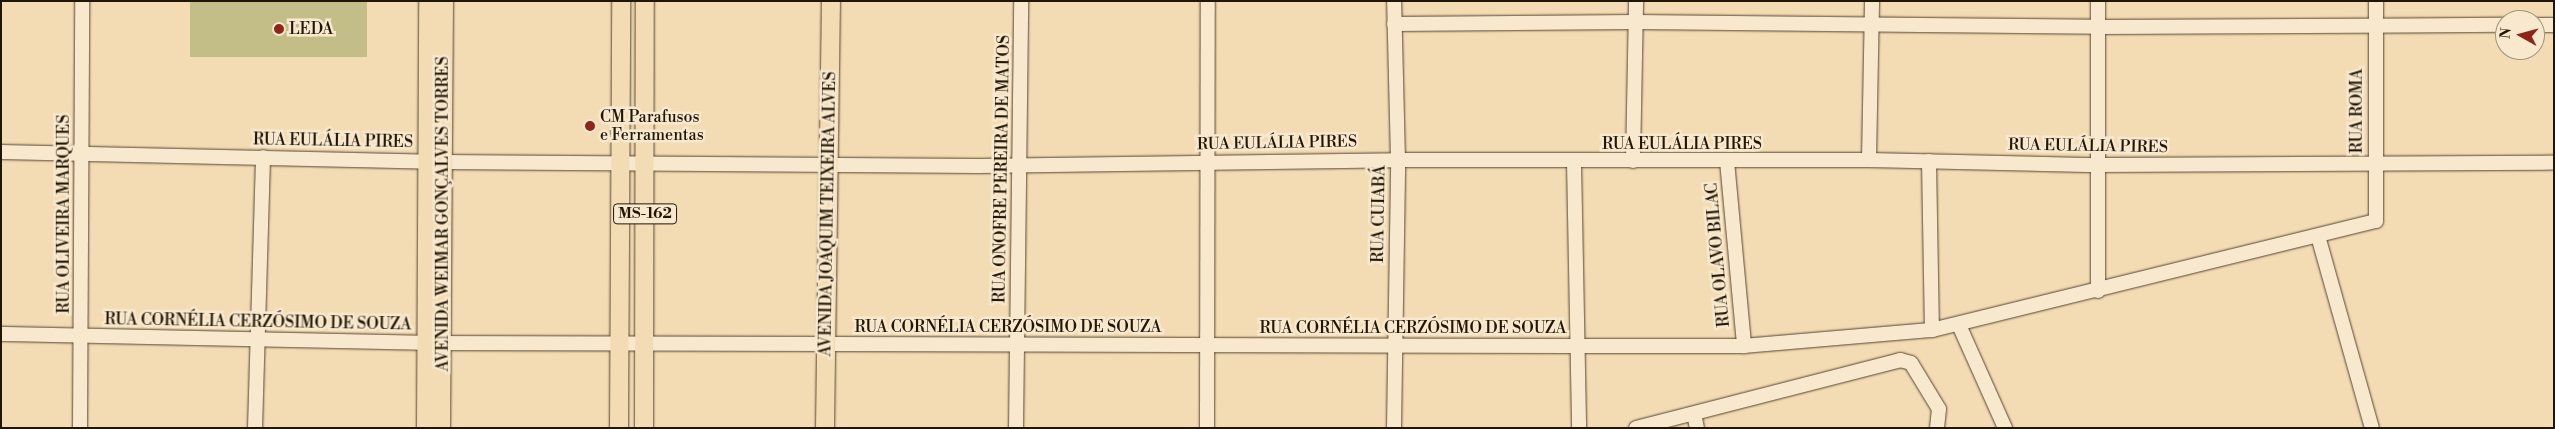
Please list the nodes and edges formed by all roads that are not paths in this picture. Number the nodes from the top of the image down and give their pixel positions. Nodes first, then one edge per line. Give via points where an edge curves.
1 (82, 1) edge
2 (428, 1) edge
3 (444, 1) edge
4 (621, 1) edge
5 (644, 1) edge
6 (831, 1) edge
7 (1021, 1) edge
8 (1208, 1) edge
9 (1394, 1) edge
10 (1636, 1) edge
11 (1872, 1) edge
12 (2098, 1) edge
13 (2376, 1) edge
14 (1636, 22) junction
15 (1872, 23) junction
16 (1394, 24) junction
17 (2495, 25) edge
18 (2375, 26) junction
19 (2098, 27) junction
20 (1, 152) edge
21 (82, 154) junction
22 (263, 157) junction
23 (1398, 160) junction
24 (1869, 160) junction
25 (435, 161) junction
26 (1208, 161) junction
27 (1633, 161) junction
28 (1727, 161) junction
29 (1574, 162) junction
30 (1929, 162) junction
31 (2554, 163) edge
32 (620, 164) junction
33 (645, 164) junction
34 (830, 164) junction
35 (2375, 164) junction
36 (1020, 165) junction
37 (2098, 165) junction
38 (2376, 221) joint
39 (2318, 236) junction
40 (2098, 291) junction
41 (1959, 325) junction
42 (1932, 330) junction
43 (1, 334) edge
44 (80, 336) junction
45 (258, 342) junction
46 (434, 343) junction
47 (619, 343) junction
48 (644, 343) junction
49 (1207, 344) junction
50 (1394, 344) junction
51 (1017, 345) junction
52 (825, 346) junction
53 (1575, 346) junction
54 (1744, 346) junction
55 (1695, 421) edge
56 (80, 428) edge
57 (255, 428) edge
58 (426, 428) edge
59 (441, 428) edge
60 (618, 428) edge
61 (644, 428) edge
62 (825, 428) edge
63 (1016, 428) edge
64 (1207, 428) edge
65 (1394, 428) edge
66 (1579, 428) edge
67 (1636, 428) edge
68 (1937, 428) edge
69 (2005, 428) edge
70 (2372, 428) edge

1 - 21 street, RUA OLIVEIRA MARQUES
2 - 25 main road, AVENIDA WEIMAR GONÇALVES TORRES
3 - 25 main road, AVENIDA WEIMAR GONÇALVES TORRES
4 - 32 main road, MS-162
5 - 33 main road, MS-162
6 - 34 main road, AVENIDA JOAQUIM TEIXEIRA ALVES
7 - 36 street, RUA ONOFRE PEREIRA DE MATOS
8 - 26 street
9 - 16 street, RUA CUIABÁ
10 - 14 street
11 - 15 street
12 - 19 street
13 - 18 street, RUA ROMA
14 - 15 street
14 - 16 street
14 - 27 street
15 - 19 street
15 - 24 street
16 - 23 street, RUA CUIABÁ
17 - 18 street
18 - 19 street
18 - 35 street, RUA ROMA
19 - 37 street
20 - 21 street, RUA EULÁLIA PIRES
21 - 22 street, RUA EULÁLIA PIRES
21 - 44 street, RUA OLIVEIRA MARQUES
22 - 25 street, RUA EULÁLIA PIRES
22 - 45 street
23 - 26 street, RUA EULÁLIA PIRES
23 - 29 street, RUA EULÁLIA PIRES
23 - 50 street, RUA CUIABÁ
24 - 28 street, RUA EULÁLIA PIRES
24 - 30 street, RUA EULÁLIA PIRES
25 - 32 street, RUA EULÁLIA PIRES
25 - 46 main road, AVENIDA WEIMAR GONÇALVES TORRES
26 - 36 street, RUA EULÁLIA PIRES
26 - 49 street
27 - 28 street, RUA EULÁLIA PIRES
27 - 29 street, RUA EULÁLIA PIRES
28 - 54 street, RUA OLAVO BILAC
29 - 53 street
30 - 37 street, RUA EULÁLIA PIRES
30 - 42 street
31 - 35 street, RUA EULÁLIA PIRES
32 - 33 street, RUA EULÁLIA PIRES
32 - 47 main road, MS-162
33 - 34 street, RUA EULÁLIA PIRES
33 - 48 main road, MS-162
34 - 36 street, RUA EULÁLIA PIRES
34 - 52 main road, AVENIDA JOAQUIM TEIXEIRA ALVES
35 - 37 street, RUA EULÁLIA PIRES
35 - 38 street, RUA ROMA
36 - 51 street, RUA ONOFRE PEREIRA DE MATOS
37 - 40 street
38 - 39 street, RUA CORNÉLIA CERZÓSIMO DE SOUZA
39 - 40 street, RUA CORNÉLIA CERZÓSIMO DE SOUZA
39 - 70 street
40 - 41 street, RUA CORNÉLIA CERZÓSIMO DE SOUZA
41 - 42 street, RUA CORNÉLIA CERZÓSIMO DE SOUZA
41 - 69 street
42 - 54 street, RUA CORNÉLIA CERZÓSIMO DE SOUZA
43 - 44 street, RUA CORNÉLIA CERZÓSIMO DE SOUZA
44 - 45 street, RUA CORNÉLIA CERZÓSIMO DE SOUZA
44 - 56 street, RUA OLIVEIRA MARQUES
45 - 46 street, RUA CORNÉLIA CERZÓSIMO DE SOUZA
45 - 57 street
46 - 47 street, RUA CORNÉLIA CERZÓSIMO DE SOUZA
46 - 58 main road, AVENIDA WEIMAR GONÇALVES TORRES
46 - 59 main road, AVENIDA WEIMAR GONÇALVES TORRES
47 - 48 street, RUA CORNÉLIA CERZÓSIMO DE SOUZA
47 - 60 main road, MS-162
48 - 52 street, RUA CORNÉLIA CERZÓSIMO DE SOUZA
48 - 61 main road, MS-162
49 - 50 street, RUA CORNÉLIA CERZÓSIMO DE SOUZA
49 - 51 street, RUA CORNÉLIA CERZÓSIMO DE SOUZA
49 - 64 street
50 - 53 street, RUA CORNÉLIA CERZÓSIMO DE SOUZA
50 - 65 street, RUA CUIABÁ
51 - 52 street, RUA CORNÉLIA CERZÓSIMO DE SOUZA
51 - 63 street, RUA ONOFRE PEREIRA DE MATOS
52 - 62 main road, AVENIDA JOAQUIM TEIXEIRA ALVES
53 - 54 street, RUA CORNÉLIA CERZÓSIMO DE SOUZA
53 - 66 street
55 - 67 street
55 - 68 street via 1900,360 1911,363 1939,409

